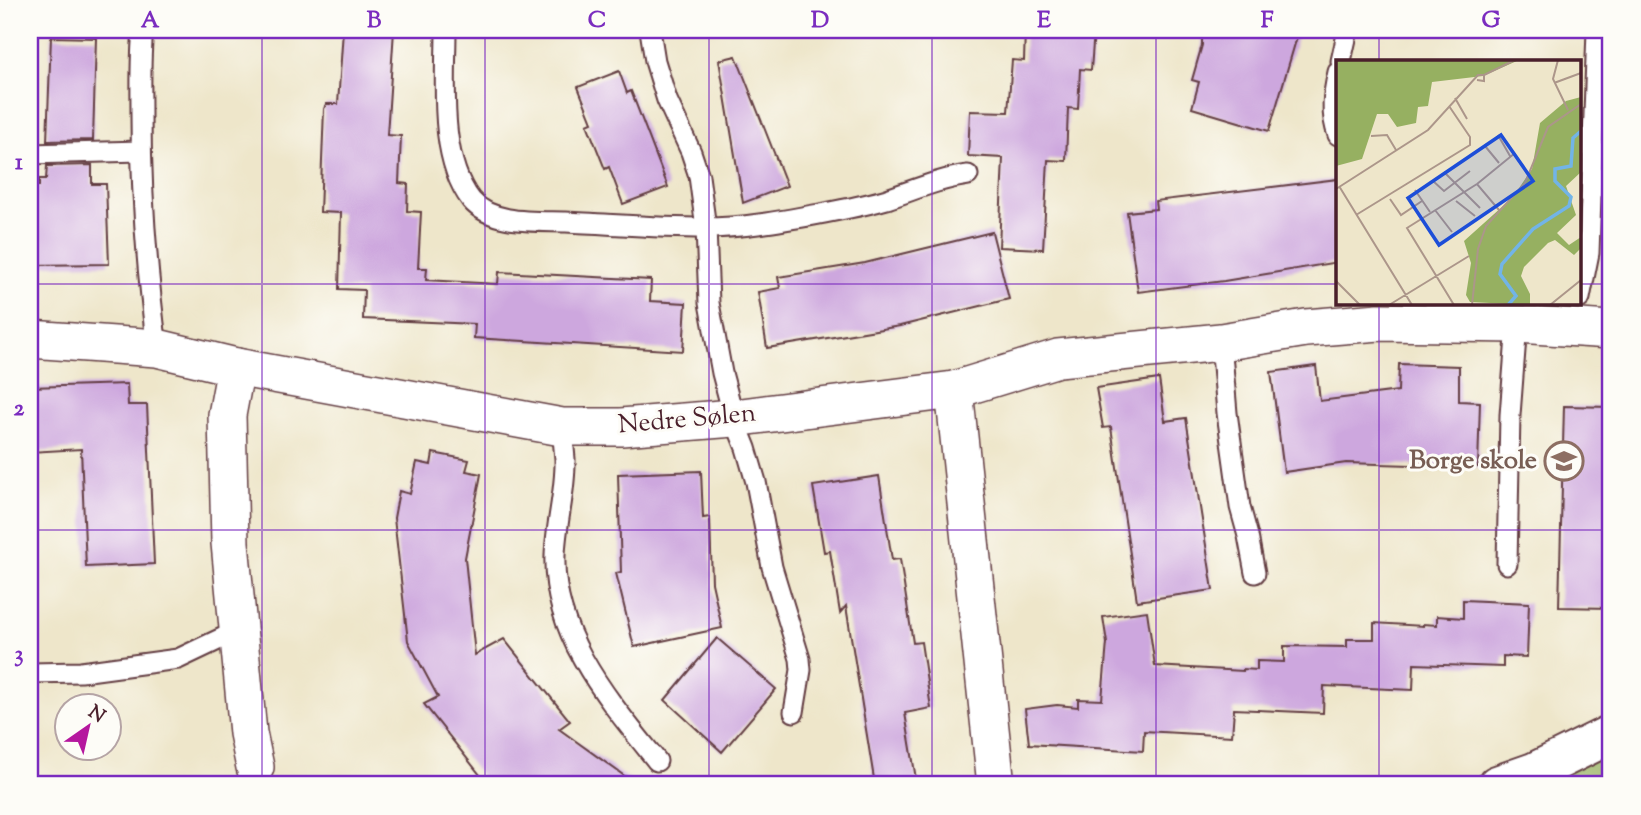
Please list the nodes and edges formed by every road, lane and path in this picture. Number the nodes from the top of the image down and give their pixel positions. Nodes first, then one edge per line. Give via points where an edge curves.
1 (143, 30) edge
2 (446, 30) edge
3 (650, 30) edge
4 (1348, 30) edge
5 (1597, 30) edge
6 (1341, 60) edge
7 (1336, 85) edge
8 (1336, 129) edge
9 (141, 151) junction
10 (30, 154) edge
11 (968, 175) dead end
12 (706, 228) junction
13 (1582, 289) edge
14 (1578, 309) edge
15 (1379, 312) edge
16 (1517, 324) junction
17 (1611, 330) edge
18 (30, 339) edge
19 (1221, 342) junction
20 (157, 348) junction
21 (236, 367) junction
22 (954, 390) junction
23 (734, 418) junction
24 (562, 427) junction
25 (1507, 564) dead end
26 (1255, 573) dead end
27 (239, 630) junction
28 (30, 673) edge
29 (793, 712) dead end
30 (1611, 734) edge
31 (657, 761) dead end
32 (255, 767) dead end
33 (996, 785) edge
34 (1497, 785) edge

1 - 9 lane
2 - 12 lane via 446,112 452,154 461,183 486,212 543,221
3 - 12 lane via 667,100 699,176
4 - 6 lane
5 - 13 lane via 1589,253
7 - 8 lane
9 - 10 lane
9 - 20 lane via 147,273
11 - 12 lane via 824,213
12 - 23 lane via 709,303
14 - 16 street, Nedre Sølen
14 - 17 street, Nedre Sølen
15 - 16 street, Nedre Sølen
15 - 19 street, Nedre Sølen
16 - 25 lane
18 - 20 street, Nedre Sølen
19 - 22 street, Nedre Sølen via 1058,358
19 - 26 lane via 1240,507
20 - 21 street, Nedre Sølen
21 - 24 street, Nedre Sølen
21 - 27 street via 227,415 227,473
22 - 23 street, Nedre Sølen
22 - 33 street
23 - 24 street, Nedre Sølen
23 - 29 lane via 757,481 772,566 800,659
24 - 31 lane via 565,460 554,556 569,631 585,666
27 - 28 lane via 178,659 80,673
27 - 32 street
30 - 34 main road

